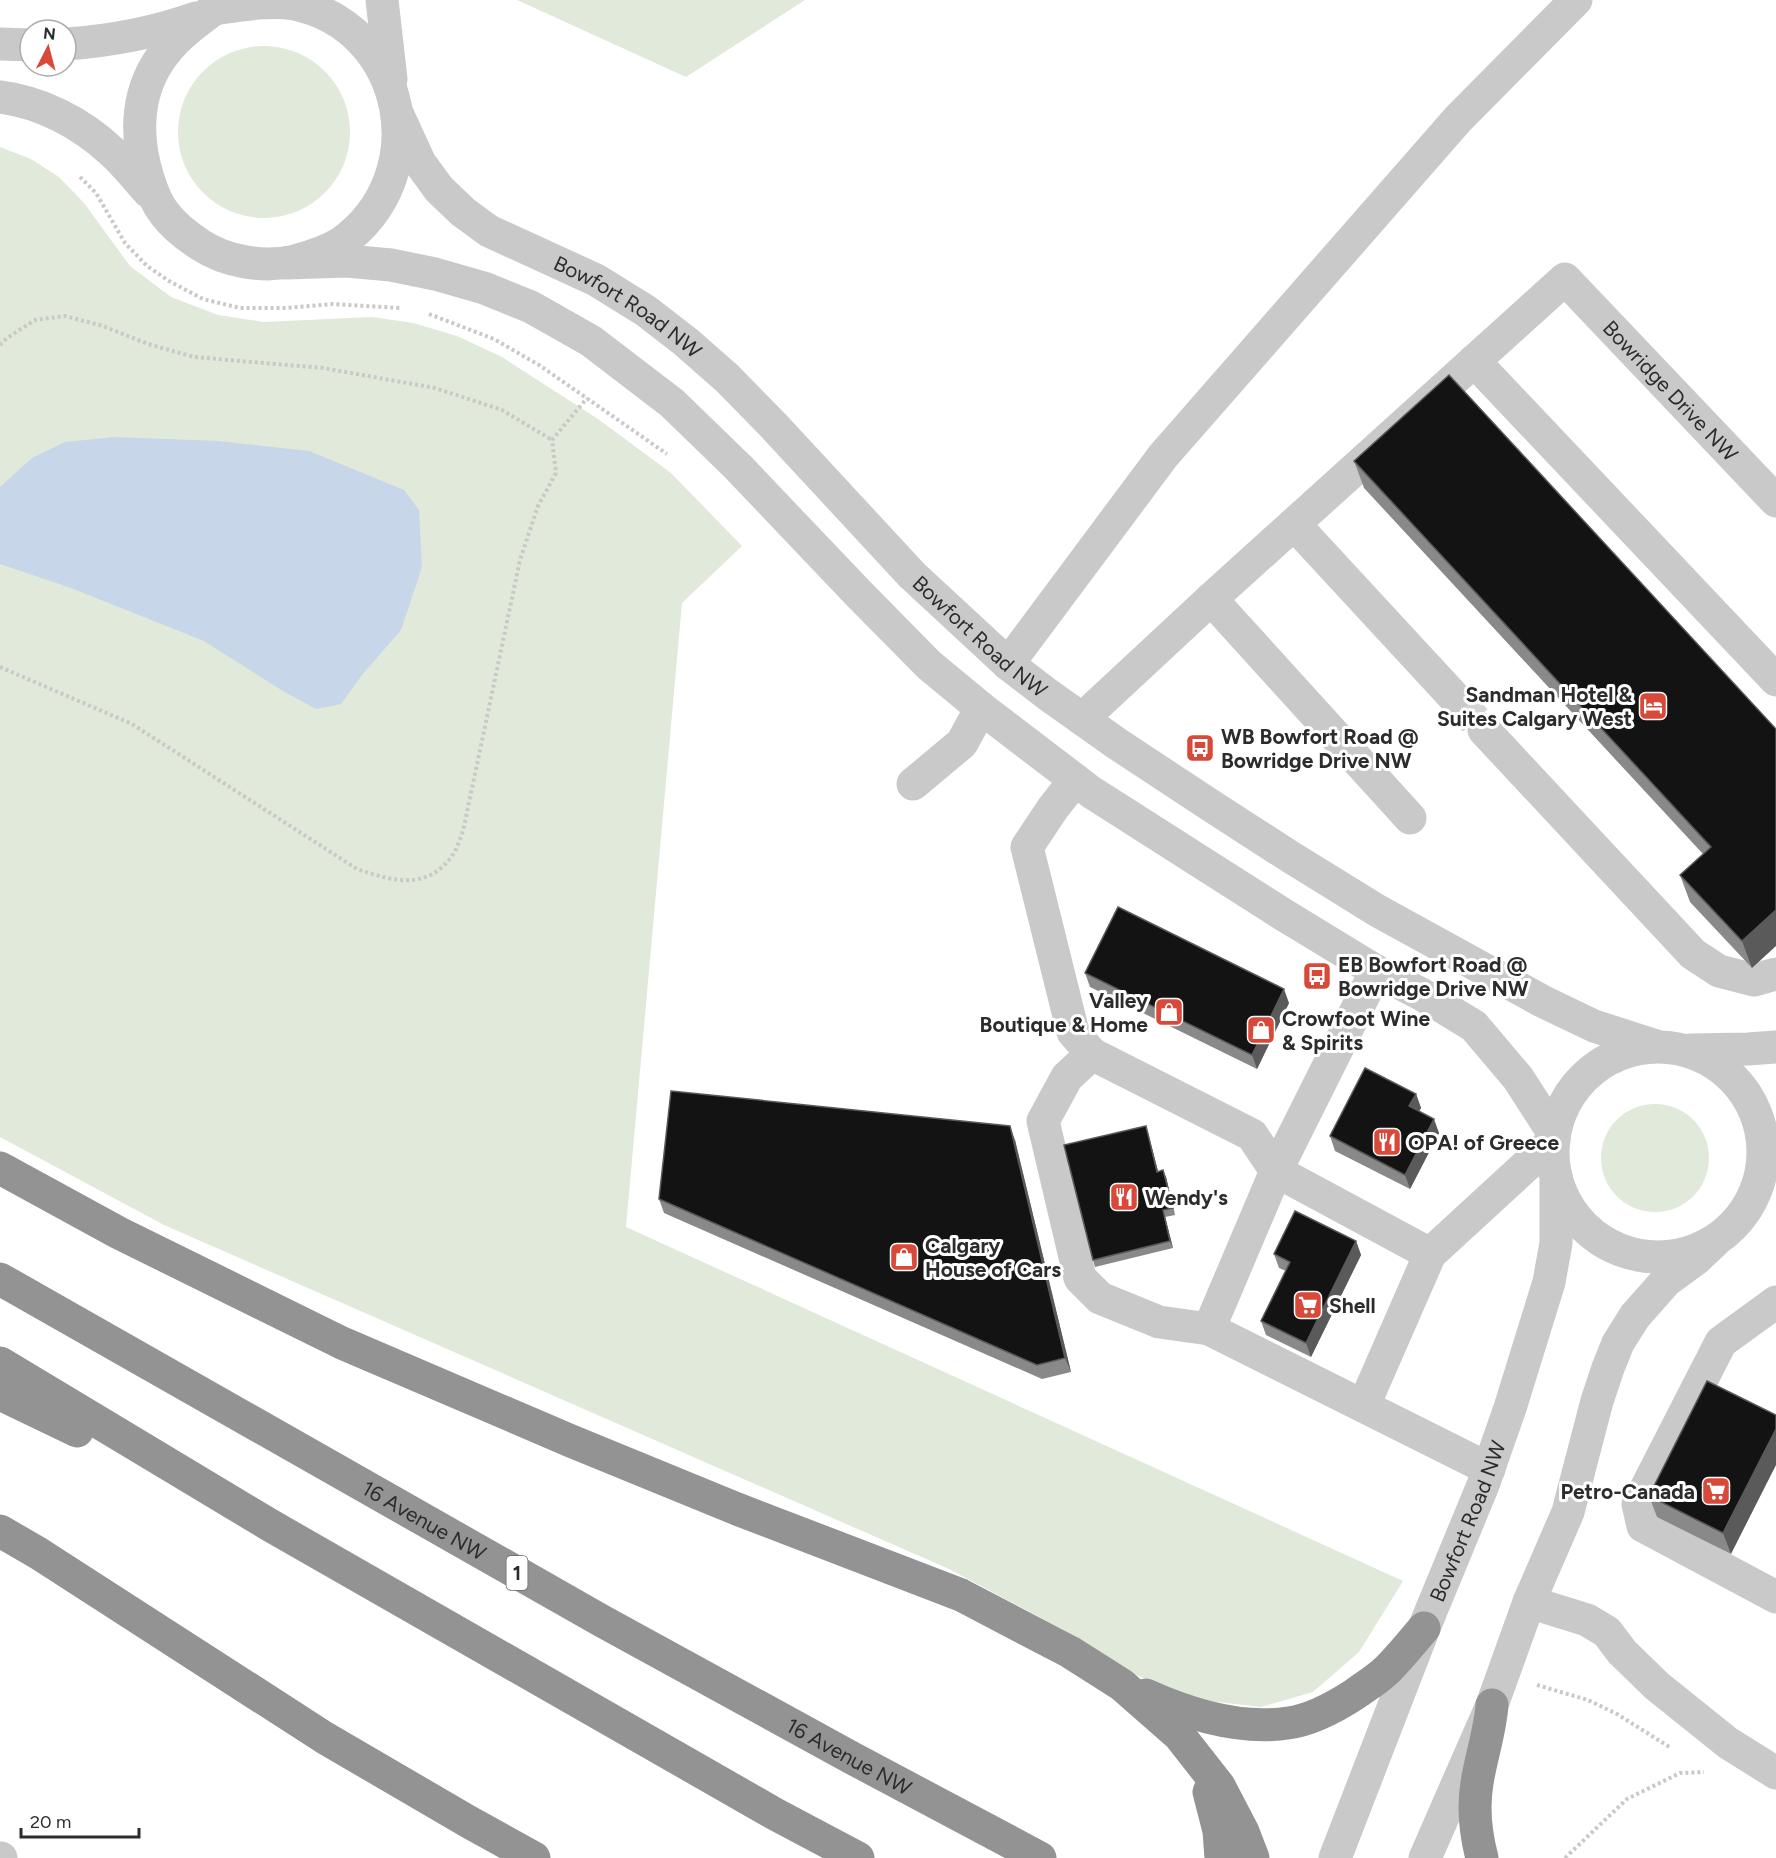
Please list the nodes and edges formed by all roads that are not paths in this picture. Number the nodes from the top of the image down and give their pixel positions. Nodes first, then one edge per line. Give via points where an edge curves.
1 (382, 0) edge
2 (1576, 0) edge
3 (216, 8) edge
4 (78, 42) edge
5 (0, 44) edge
6 (18, 45) edge
7 (0, 97) edge
8 (395, 102) junction
9 (155, 200) junction
10 (285, 263) junction
11 (1474, 361) junction
12 (1776, 501) edge
13 (1294, 524) junction
14 (1210, 599) junction
15 (1008, 664) junction
16 (1776, 681) edge
17 (1453, 696) tunnel mouth
18 (981, 708) junction
19 (1082, 719) junction
20 (1485, 729) tunnel mouth
21 (1075, 780) junction
22 (913, 784) dead end
23 (1410, 818) dead end
24 (1376, 971) junction
25 (1776, 974) edge
26 (1776, 1047) edge
27 (1671, 1048) junction
28 (1092, 1054) junction
29 (1554, 1137) junction
30 (1776, 1162) edge
31 (0, 1168) edge
32 (1276, 1171) junction
33 (1556, 1176) junction
34 (1755, 1195) junction
35 (1714, 1242) junction
36 (1430, 1254) junction
37 (0, 1279) edge
38 (1776, 1302) edge
39 (1209, 1329) junction
40 (0, 1363) edge
41 (0, 1394) edge
42 (1364, 1405) junction
43 (1489, 1469) junction
44 (268, 1524) junction
45 (0, 1533) edge
46 (1776, 1597) edge
47 (1529, 1602) junction
48 (1424, 1628) junction
49 (1122, 1685) junction
50 (1492, 1705) junction
51 (1202, 1764) junction
52 (1776, 1773) edge
53 (534, 1858) edge
54 (858, 1858) edge
55 (1040, 1858) edge
56 (1221, 1858) edge
57 (1253, 1858) edge
58 (1335, 1858) edge
59 (1425, 1858) edge
60 (1482, 1858) edge

1 - 8 street
2 - 15 street via 1458,119 1163,456
3 - 4 street, Bowfort Road NW via 168,28
3 - 8 street, Bowfort Road NW via 268,2 295,4 320,12 364,44 381,65
3 - 9 street via 167,50 150,75 140,104 142,158
5 - 6 street
7 - 9 street via 44,108 92,134
8 - 10 street via 398,147 393,175 381,201 363,224 340,243 314,256
8 - 15 street, Bowfort Road NW via 420,163 463,212 489,231 596,280 686,342 773,425 912,575
9 - 10 street via 185,234 207,249 258,264
10 - 18 street via 347,261 435,274 531,307 591,341 672,403 929,664
11 - 12 street, Bowridge Drive NW via 1565,279
11 - 13 street
11 - 16 street
13 - 14 street
13 - 17 street
14 - 19 street
14 - 23 street
15 - 19 street, Bowfort Road NW
18 - 21 street
18 - 22 street via 962,743
19 - 27 street, Bowfort Road NW via 1249,831 1378,911 1594,1026
20 - 25 street via 1693,954 1719,971 1754,980
21 - 24 street
21 - 28 street via 1028,847 1073,1032
24 - 29 street via 1474,1026 1518,1078
24 - 32 street
26 - 27 street, Bowfort Road NW
27 - 29 street via 1632,1050 1589,1072 1561,1111
27 - 34 street via 1714,1062 1737,1082 1754,1107 1763,1136 1763,1166
28 - 32 street via 1252,1135
28 - 39 street via 1067,1077 1043,1121 1080,1278 1100,1299 1158,1322
29 - 33 street
29 - 36 street via 1515,1178
30 - 34 street
31 - 49 highway via 119,1233 342,1343 715,1500 961,1594 1070,1652
32 - 36 street
32 - 39 street
33 - 35 street via 1564,1199 1578,1220 1596,1237 1618,1249 1642,1256 1667,1257
33 - 43 street, Bowfort Road NW via 1557,1243 1549,1282
34 - 35 street via 1731,1229
35 - 47 street via 1666,1281 1635,1316 1618,1343 1597,1401 1568,1512
36 - 42 street
37 - 55 highway, 16 Avenue NW / 1 via 612,1627
38 - 46 street via 1721,1342 1638,1504 1643,1526
39 - 42 street
40 - 44 highway
41 - 44 highway
42 - 43 street
43 - 48 street, Bowfort Road NW
44 - 54 highway
45 - 53 highway via 38,1553 324,1738
47 - 50 street
47 - 52 street via 1587,1620 1607,1632 1657,1686 1728,1743
48 - 49 highway via 1386,1671 1364,1688 1319,1714 1289,1723 1231,1721 1193,1713
48 - 58 street, Bowfort Road NW
49 - 51 highway via 1179,1735
50 - 59 street
50 - 60 highway via 1476,1785
51 - 56 highway via 1219,1831
51 - 57 highway via 1219,1786

